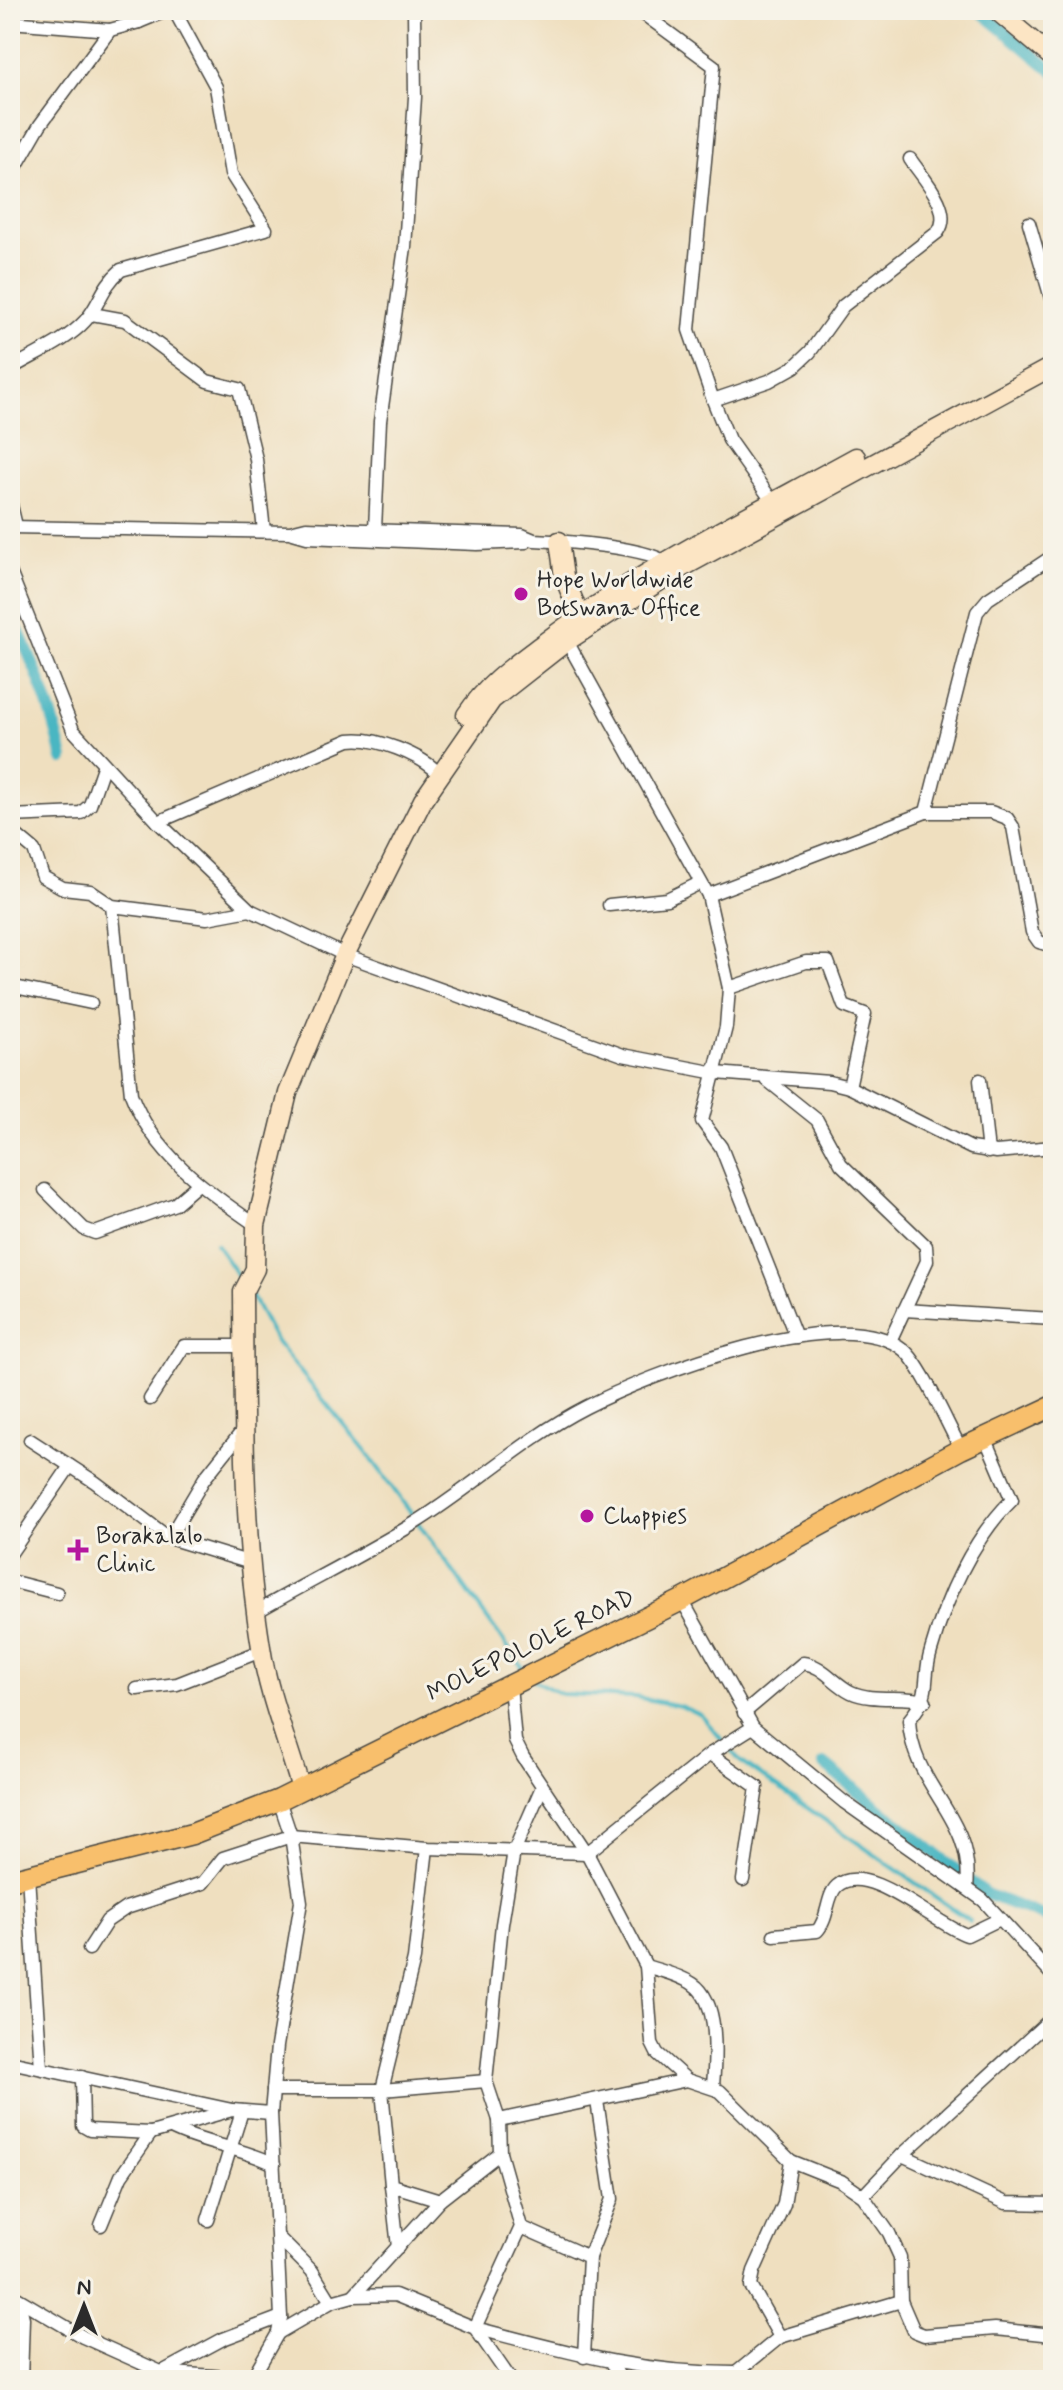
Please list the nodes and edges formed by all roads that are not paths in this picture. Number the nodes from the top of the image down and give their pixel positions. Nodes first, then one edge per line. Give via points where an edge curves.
1 (171, 10) edge
2 (414, 10) edge
3 (638, 10) edge
4 (996, 10) edge
5 (138, 16) edge
6 (10, 22) edge
7 (110, 30) junction
8 (1053, 58) edge
9 (910, 159) dead end
10 (10, 177) edge
11 (1029, 223) dead end
12 (1053, 305) edge
13 (92, 314) junction
14 (1053, 366) edge
15 (10, 369) edge
16 (713, 400) junction
17 (10, 501) edge
18 (777, 508) junction
19 (13, 526) edge
20 (375, 529) junction
21 (264, 531) junction
22 (290, 532) junction
23 (396, 536) junction
24 (559, 541) junction
25 (1053, 556) edge
26 (670, 566) junction
27 (10, 572) edge
28 (580, 616) junction
29 (564, 635) junction
30 (104, 764) junction
31 (436, 770) junction
32 (926, 812) junction
33 (10, 816) edge
34 (158, 822) junction
35 (10, 830) edge
36 (700, 883) junction
37 (708, 895) junction
38 (609, 905) dead end
39 (112, 906) junction
40 (250, 910) junction
41 (1053, 946) edge
42 (345, 955) junction
43 (10, 986) edge
44 (729, 988) junction
45 (91, 1003) dead end
46 (716, 1073) junction
47 (767, 1080) junction
48 (980, 1080) dead end
49 (849, 1087) junction
50 (1053, 1147) edge
51 (988, 1152) junction
52 (197, 1185) junction
53 (45, 1190) dead end
54 (256, 1225) junction
55 (904, 1310) junction
56 (1053, 1319) edge
57 (796, 1337) junction
58 (890, 1341) junction
59 (243, 1346) junction
60 (150, 1399) dead end
61 (1053, 1406) edge
62 (246, 1426) junction
63 (985, 1437) junction
64 (30, 1440) dead end
65 (961, 1449) junction
66 (70, 1466) junction
67 (169, 1538) junction
68 (10, 1554) edge
69 (251, 1563) junction
70 (10, 1581) edge
71 (57, 1593) dead end
72 (682, 1600) junction
73 (256, 1612) junction
74 (261, 1651) junction
75 (510, 1685) junction
76 (137, 1689) dead end
77 (925, 1701) junction
78 (744, 1713) junction
79 (753, 1727) junction
80 (710, 1754) junction
81 (542, 1787) junction
82 (301, 1789) junction
83 (279, 1800) junction
84 (291, 1836) junction
85 (427, 1848) junction
86 (514, 1851) junction
87 (587, 1853) junction
88 (19, 1878) edge
89 (743, 1880) dead end
90 (967, 1888) junction
91 (1000, 1919) junction
92 (774, 1935) dead end
93 (89, 1949) dead end
94 (646, 1966) junction
95 (1053, 1976) edge
96 (1053, 2017) edge
97 (10, 2062) edge
98 (41, 2068) junction
99 (82, 2077) junction
100 (687, 2080) junction
101 (486, 2081) junction
102 (713, 2086) junction
103 (273, 2090) junction
104 (382, 2090) junction
105 (597, 2101) junction
106 (237, 2110) junction
107 (271, 2113) junction
108 (499, 2120) junction
109 (171, 2128) junction
110 (151, 2133) junction
111 (230, 2149) junction
112 (500, 2153) junction
113 (902, 2155) junction
114 (791, 2161) junction
115 (274, 2164) junction
116 (391, 2185) junction
117 (863, 2196) junction
118 (440, 2200) junction
119 (1053, 2204) edge
120 (208, 2220) dead end
121 (101, 2225) dead end
122 (521, 2227) junction
123 (278, 2237) junction
124 (398, 2247) junction
125 (589, 2257) junction
126 (378, 2271) junction
127 (395, 2295) junction
128 (353, 2296) junction
129 (14, 2298) edge
130 (901, 2301) junction
131 (331, 2302) junction
132 (281, 2317) junction
133 (475, 2328) junction
134 (278, 2333) junction
135 (1053, 2335) edge
136 (780, 2337) junction
137 (584, 2357) junction
138 (612, 2364) junction
139 (261, 2365) junction
140 (161, 2372) junction
141 (732, 2377) edge
142 (21, 2380) edge
143 (147, 2380) edge
144 (251, 2380) edge
145 (266, 2380) edge
146 (511, 2380) edge
147 (621, 2380) edge

1 - 5 street
1 - 13 street via 216,87 231,174 266,229 121,270 105,286
2 - 20 street via 415,97 405,247 380,421
3 - 16 street via 714,66 689,330
4 - 8 street
5 - 7 street
6 - 7 street
7 - 10 street via 40,125
9 - 16 street via 943,211 938,232 843,306 794,367
11 - 12 street
13 - 15 street
13 - 21 street via 125,320 207,381 239,389 256,459
14 - 18 street via 915,442
16 - 18 street via 729,440
17 - 19 street
18 - 26 street
19 - 21 street
20 - 22 street
20 - 23 street
21 - 22 street
22 - 23 street via 307,537
23 - 24 street
24 - 26 street via 623,549
24 - 28 street via 564,577
25 - 32 street via 977,612
26 - 28 street
26 - 29 street
27 - 30 street via 64,715
28 - 29 street
29 - 31 street via 492,700
29 - 36 street
30 - 33 street via 90,805 81,813
30 - 34 street
31 - 34 street via 387,746 349,740
31 - 42 street
32 - 37 street
32 - 41 street via 991,812 1007,818 1018,842 1032,932 1039,942
34 - 40 street
35 - 39 street via 34,850 43,877 63,888 90,891
36 - 37 street
36 - 38 street via 667,899
37 - 44 street
39 - 40 street via 207,918
39 - 52 street via 131,1094 147,1128
40 - 42 street
42 - 46 street via 601,1048
42 - 54 street via 288,1093
43 - 45 street
44 - 46 street
44 - 49 street via 806,962 828,962 844,1006 865,1014
46 - 47 street
46 - 57 street via 702,1121 721,1147
47 - 49 street
47 - 55 street via 817,1120 841,1164 926,1246 927,1261
48 - 51 street
49 - 51 street
50 - 51 street
52 - 53 street via 175,1204 95,1233 84,1229
52 - 54 street
54 - 59 street via 255,1269 243,1292
55 - 56 street
55 - 58 street
57 - 58 street via 860,1334
57 - 73 street via 693,1361 585,1407 413,1524
58 - 65 street via 911,1359
59 - 60 street via 184,1346
59 - 62 street
61 - 63 main road, MOLEPOLOLE ROAD
62 - 67 street via 204,1479
62 - 69 street
63 - 65 main road, MOLEPOLOLE ROAD
63 - 77 street via 1012,1500 965,1565 929,1655
64 - 66 street
65 - 72 main road, MOLEPOLOLE ROAD
66 - 67 street
66 - 68 street
67 - 69 street
69 - 73 street
70 - 71 street
72 - 75 main road, MOLEPOLOLE ROAD
72 - 78 street
73 - 74 street
74 - 76 street via 177,1684
74 - 82 street
75 - 81 street via 515,1741
75 - 82 main road, MOLEPOLOLE ROAD
77 - 78 street via 903,1695 862,1696 803,1663
77 - 90 street via 909,1720 912,1749 959,1828 969,1870
78 - 79 street
79 - 80 street
79 - 90 street via 844,1802
80 - 87 street
80 - 89 street via 757,1787
81 - 86 street
81 - 87 street
82 - 83 main road, MOLEPOLOLE ROAD
83 - 84 street
83 - 88 main road, MOLEPOLOLE ROAD via 192,1834
84 - 85 street
84 - 93 street via 223,1858 203,1883 126,1908 107,1921
84 - 103 street via 301,1902
85 - 86 street
85 - 104 street via 414,1959
86 - 87 street
86 - 101 street
87 - 94 street
88 - 98 street
90 - 91 street
91 - 92 street via 967,1935 894,1891 853,1882 835,1889 825,1923 817,1931
91 - 95 street
94 - 100 street via 652,2043 664,2062
94 - 102 street via 700,1990 716,2040
96 - 113 street
97 - 98 street
98 - 99 street
99 - 106 street
99 - 110 street via 86,2129
100 - 102 street
100 - 105 street
101 - 104 street
101 - 108 street
102 - 114 street
103 - 104 street
103 - 107 street
104 - 116 street
105 - 108 street
105 - 125 street via 612,2199
106 - 107 street
106 - 109 street
106 - 111 street
107 - 115 street
108 - 112 street
109 - 110 street
109 - 111 street via 204,2144
110 - 121 street via 121,2176
111 - 115 street
111 - 120 street
112 - 118 street
112 - 122 street
113 - 117 street
113 - 119 street via 1006,2203
114 - 117 street
114 - 136 street via 780,2215 751,2286
115 - 123 street
116 - 118 street
116 - 124 street
117 - 130 street via 900,2257
118 - 124 street
122 - 125 street
122 - 133 street
123 - 131 street via 312,2271
123 - 132 street
124 - 126 street
125 - 137 street
126 - 127 street
126 - 128 street
127 - 128 street
127 - 133 street
128 - 131 street
129 - 140 street
129 - 142 street via 23,2318
130 - 135 street via 911,2328 919,2334 995,2329
130 - 136 street
131 - 134 street
132 - 134 street
132 - 140 street via 223,2339
133 - 137 street
133 - 146 street
134 - 139 street
136 - 141 street
137 - 138 street
138 - 141 street
138 - 147 street
139 - 144 street
139 - 145 street
140 - 143 street
140 - 144 street

